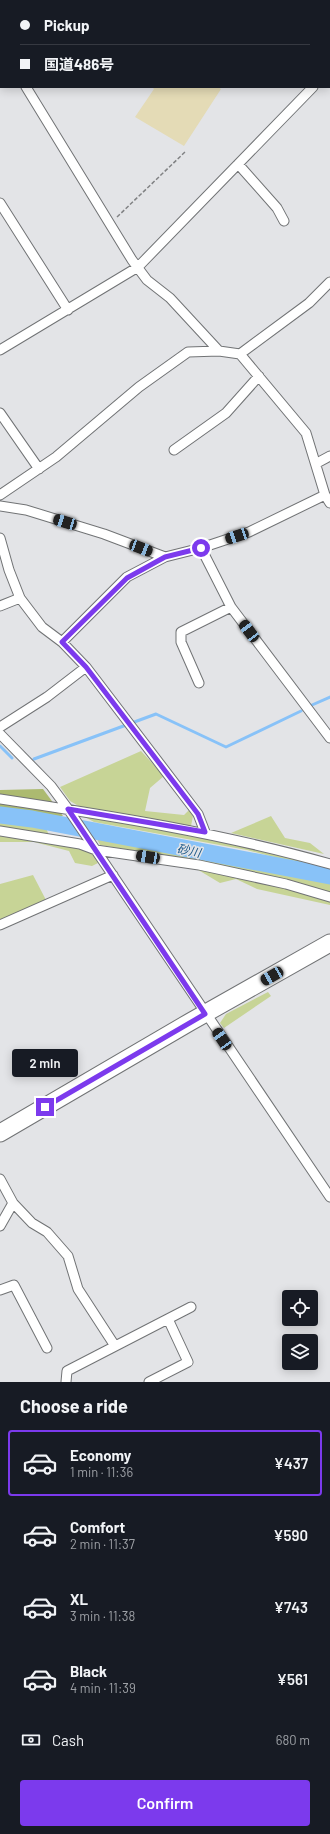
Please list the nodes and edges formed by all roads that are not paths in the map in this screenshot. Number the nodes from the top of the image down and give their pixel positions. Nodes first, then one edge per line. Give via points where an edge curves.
1 (28, 88) edge
2 (312, 88) edge
3 (238, 164) junction
4 (0, 203) edge
5 (284, 221) dead end
6 (138, 267) junction
7 (330, 282) edge
8 (68, 310) junction
9 (0, 350) edge
10 (219, 351) junction
11 (240, 354) junction
12 (259, 376) junction
13 (0, 413) edge
14 (174, 450) dead end
15 (330, 456) edge
16 (317, 463) junction
17 (39, 469) junction
18 (0, 495) edge
19 (328, 499) edge
20 (0, 506) edge
21 (0, 538) edge
22 (201, 548) junction
23 (165, 557) junction
24 (20, 598) junction
25 (0, 606) edge
26 (232, 608) junction
27 (62, 642) junction
28 (86, 667) junction
29 (199, 683) dead end
30 (0, 726) edge
31 (0, 734) edge
32 (330, 738) edge
33 (0, 799) edge
34 (68, 809) junction
35 (0, 831) edge
36 (205, 832) junction
37 (96, 850) junction
38 (330, 864) edge
39 (113, 875) junction
40 (330, 897) edge
41 (0, 925) edge
42 (328, 948) edge
43 (205, 1014) junction
44 (0, 1133) edge
45 (0, 1179) edge
46 (330, 1197) edge
47 (13, 1203) junction
48 (0, 1226) edge
49 (0, 1290) edge
50 (191, 1307) dead end
51 (168, 1319) junction
52 (114, 1346) junction
53 (47, 1348) dead end
54 (66, 1382) edge
55 (149, 1382) edge

1 - 6 street
2 - 3 street
3 - 5 street via 277,208
3 - 6 street
4 - 8 street
6 - 8 street
6 - 10 street via 147,280 170,298
7 - 11 street via 308,303
8 - 9 street
10 - 11 street
10 - 17 street via 188,352 138,387 56,458
11 - 12 street
12 - 14 street via 226,413
12 - 16 street via 306,433
13 - 17 street
15 - 16 street
16 - 19 street
17 - 18 street
19 - 22 street via 249,532
20 - 23 street via 26,510 104,534
21 - 24 street
22 - 23 street
22 - 26 street
23 - 27 street via 127,578
24 - 25 street
24 - 27 street via 42,627
26 - 29 street via 181,632 180,642
26 - 32 street
27 - 28 street
28 - 30 street via 47,697
28 - 36 street via 198,814
31 - 34 street via 51,786
33 - 34 street
34 - 36 street
34 - 37 street
35 - 37 street via 80,844
36 - 38 street
37 - 39 street
37 - 40 street via 199,864
39 - 41 street
39 - 43 street
42 - 43 highway
43 - 44 highway
43 - 46 street
45 - 47 street
47 - 48 street
47 - 52 street via 32,1223 47,1232 68,1256 78,1289
49 - 53 street via 14,1285
50 - 51 street
51 - 52 street
51 - 55 street via 188,1362
52 - 54 street via 67,1371

